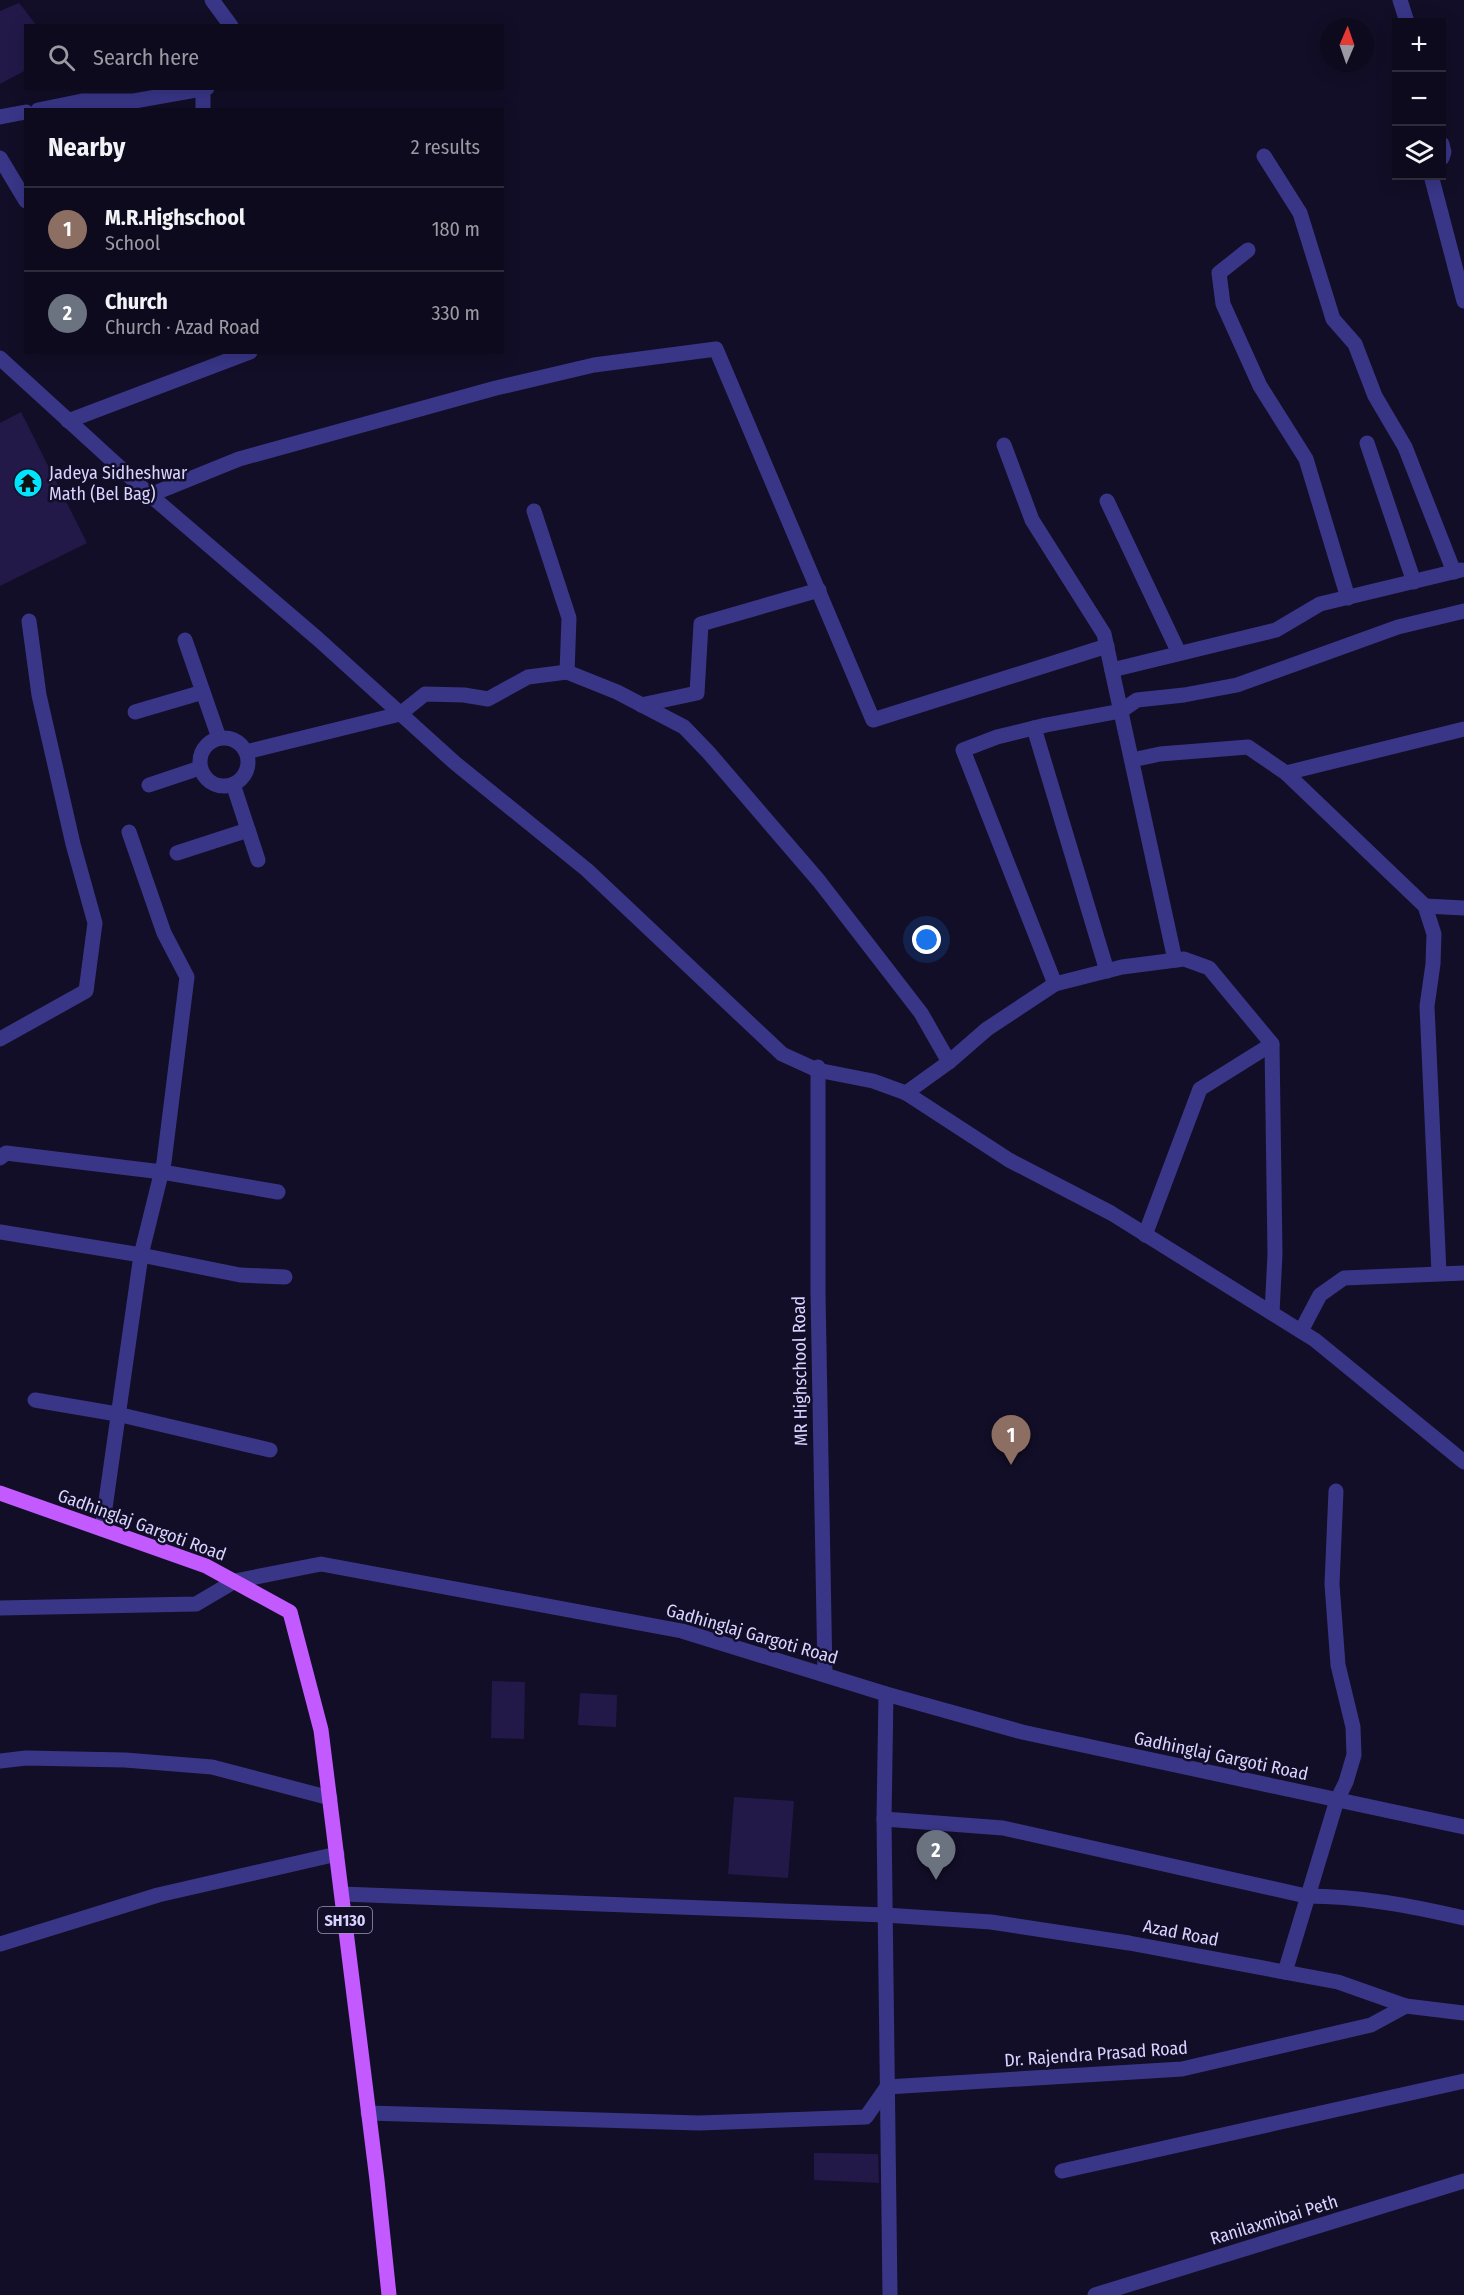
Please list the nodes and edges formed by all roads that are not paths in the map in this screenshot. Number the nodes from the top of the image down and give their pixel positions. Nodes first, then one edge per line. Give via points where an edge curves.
1 (212, 0) edge
2 (1400, 0) edge
3 (1406, 18) edge
4 (230, 24) edge
5 (199, 90) edge
6 (205, 90) edge
7 (48, 108) edge
8 (203, 108) edge
9 (24, 112) edge
10 (0, 117) edge
11 (1264, 156) dead end
12 (0, 158) edge
13 (1432, 180) edge
14 (24, 198) edge
15 (1248, 250) dead end
16 (1464, 301) edge
17 (233, 355) edge
18 (0, 358) edge
19 (68, 421) junction
20 (1367, 443) dead end
21 (1004, 446) dead end
22 (150, 495) junction
23 (1107, 501) dead end
24 (534, 511) dead end
25 (1459, 571) edge
26 (1414, 582) junction
27 (819, 591) junction
28 (1348, 598) junction
29 (1464, 611) edge
30 (29, 621) dead end
31 (185, 640) dead end
32 (1107, 646) junction
33 (1179, 653) junction
34 (1112, 670) junction
35 (567, 672) junction
36 (203, 692) junction
37 (641, 705) junction
38 (1121, 711) junction
39 (135, 712) dead end
40 (400, 714) junction
41 (1034, 728) junction
42 (1464, 729) edge
43 (219, 738) junction
44 (246, 753) junction
45 (1132, 760) junction
46 (200, 768) junction
47 (1286, 773) junction
48 (233, 784) junction
49 (149, 785) dead end
50 (248, 830) junction
51 (129, 832) dead end
52 (177, 853) dead end
53 (258, 860) dead end
54 (1425, 906) junction
55 (1464, 908) edge
56 (1175, 960) junction
57 (1107, 971) junction
58 (1055, 984) junction
59 (0, 1039) edge
60 (1272, 1044) junction
61 (949, 1062) junction
62 (817, 1069) junction
63 (906, 1094) junction
64 (0, 1158) edge
65 (162, 1172) junction
66 (278, 1192) dead end
67 (0, 1232) edge
68 (1145, 1234) junction
69 (141, 1255) junction
70 (1464, 1273) edge
71 (1439, 1274) junction
72 (285, 1277) dead end
73 (1272, 1313) junction
74 (1301, 1331) junction
75 (35, 1400) dead end
76 (117, 1414) junction
77 (270, 1450) dead end
78 (1464, 1462) edge
79 (1336, 1491) dead end
80 (0, 1494) edge
81 (102, 1529) junction
82 (235, 1581) junction
83 (0, 1608) edge
84 (825, 1675) junction
85 (886, 1694) junction
86 (0, 1761) edge
87 (330, 1798) junction
88 (1337, 1800) junction
89 (884, 1819) junction
90 (1464, 1827) edge
91 (337, 1854) junction
92 (342, 1894) junction
93 (1308, 1896) junction
94 (885, 1916) junction
95 (1464, 1918) edge
96 (0, 1944) edge
97 (1285, 1972) junction
98 (1406, 2006) junction
99 (1464, 2013) edge
100 (1464, 2081) edge
101 (887, 2087) junction
102 (368, 2113) junction
103 (1062, 2171) dead end
104 (1464, 2181) edge
105 (389, 2295) edge
106 (890, 2295) edge
107 (1095, 2295) edge

1 - 4 street
2 - 3 street
5 - 7 street via 134,101 82,101
6 - 8 street
9 - 10 street
11 - 25 street via 1300,213 1332,320 1355,344 1375,396 1405,447
12 - 14 street
13 - 16 street
15 - 28 street via 1219,273 1223,304 1260,386 1306,459
17 - 19 street
18 - 19 street
19 - 22 street
20 - 26 street
21 - 32 street via 1032,520 1104,634
22 - 27 street via 239,459 496,388 594,365 716,350
22 - 40 street
23 - 33 street
24 - 35 street via 569,618
25 - 26 street
26 - 28 street
27 - 32 street via 873,720
27 - 37 street via 701,624 697,693
28 - 33 street via 1320,604 1276,630
29 - 38 street via 1398,627 1237,685 1137,700
30 - 59 street via 39,695 95,923 86,991
31 - 36 street
32 - 34 street
33 - 34 street
34 - 38 street
35 - 37 street
35 - 40 street via 528,677 488,699 464,694 425,694
36 - 39 street
36 - 43 street
37 - 61 street via 684,727 709,753 819,881 921,1014
38 - 41 street
38 - 45 street
40 - 44 street
40 - 62 street via 587,870 782,1054
41 - 57 street
41 - 58 street via 963,750
42 - 47 street
43 - 44 street via 235,741
43 - 46 street via 206,746
44 - 48 street via 244,774
45 - 47 street via 1248,747
45 - 56 street
46 - 48 street via 217,785
46 - 49 street
47 - 54 street
48 - 50 street
50 - 52 street
50 - 53 street
51 - 65 street via 164,933 187,977
54 - 55 street
54 - 71 street via 1434,934 1427,1006
56 - 57 street
56 - 60 street via 1184,959 1209,968
57 - 58 street
58 - 61 street via 987,1029
60 - 68 street via 1200,1089
60 - 73 street
61 - 63 street
62 - 63 street
62 - 84 street, MR Highschool Road
63 - 68 street via 1009,1160
64 - 65 street via 6,1153
65 - 66 street
65 - 69 street
67 - 69 street
68 - 73 street
69 - 72 street via 240,1275
69 - 76 street
70 - 71 street
71 - 74 street via 1344,1278 1320,1295
73 - 74 street
74 - 78 street
75 - 76 street
76 - 77 street
76 - 81 street
79 - 88 street via 1332,1584 1338,1665 1353,1727 1354,1755
80 - 81 main road, Gadhinglaj Gargoti Road / SH130
81 - 82 main road, Gadhinglaj Gargoti Road / SH130 via 206,1566
82 - 83 street via 196,1604
82 - 84 street, Gadhinglaj Gargoti Road via 321,1564 682,1631
82 - 87 main road, SH130 via 290,1612 321,1730
84 - 85 street, Gadhinglaj Gargoti Road
85 - 88 street, Gadhinglaj Gargoti Road via 1022,1732
85 - 89 street
86 - 87 street via 125,1760 212,1767
87 - 91 main road, SH130
88 - 90 street, Gadhinglaj Gargoti Road
88 - 93 street
89 - 93 street via 1003,1828
89 - 94 street
91 - 92 main road, SH130
91 - 96 street via 158,1895
92 - 94 street, Azad Road
92 - 102 main road, SH130
93 - 95 street via 1332,1895
93 - 97 street
94 - 97 street, Azad Road via 991,1922
94 - 101 street
97 - 98 street, Azad Road via 1338,1982
98 - 99 street, Azad Road
98 - 101 street, Dr. Rajendra Prasad Road via 1371,2025 1182,2069
100 - 103 street
101 - 102 street via 866,2117 699,2123
101 - 106 street
102 - 105 main road, SH130
104 - 107 street, Ranilaxmibai Peth

